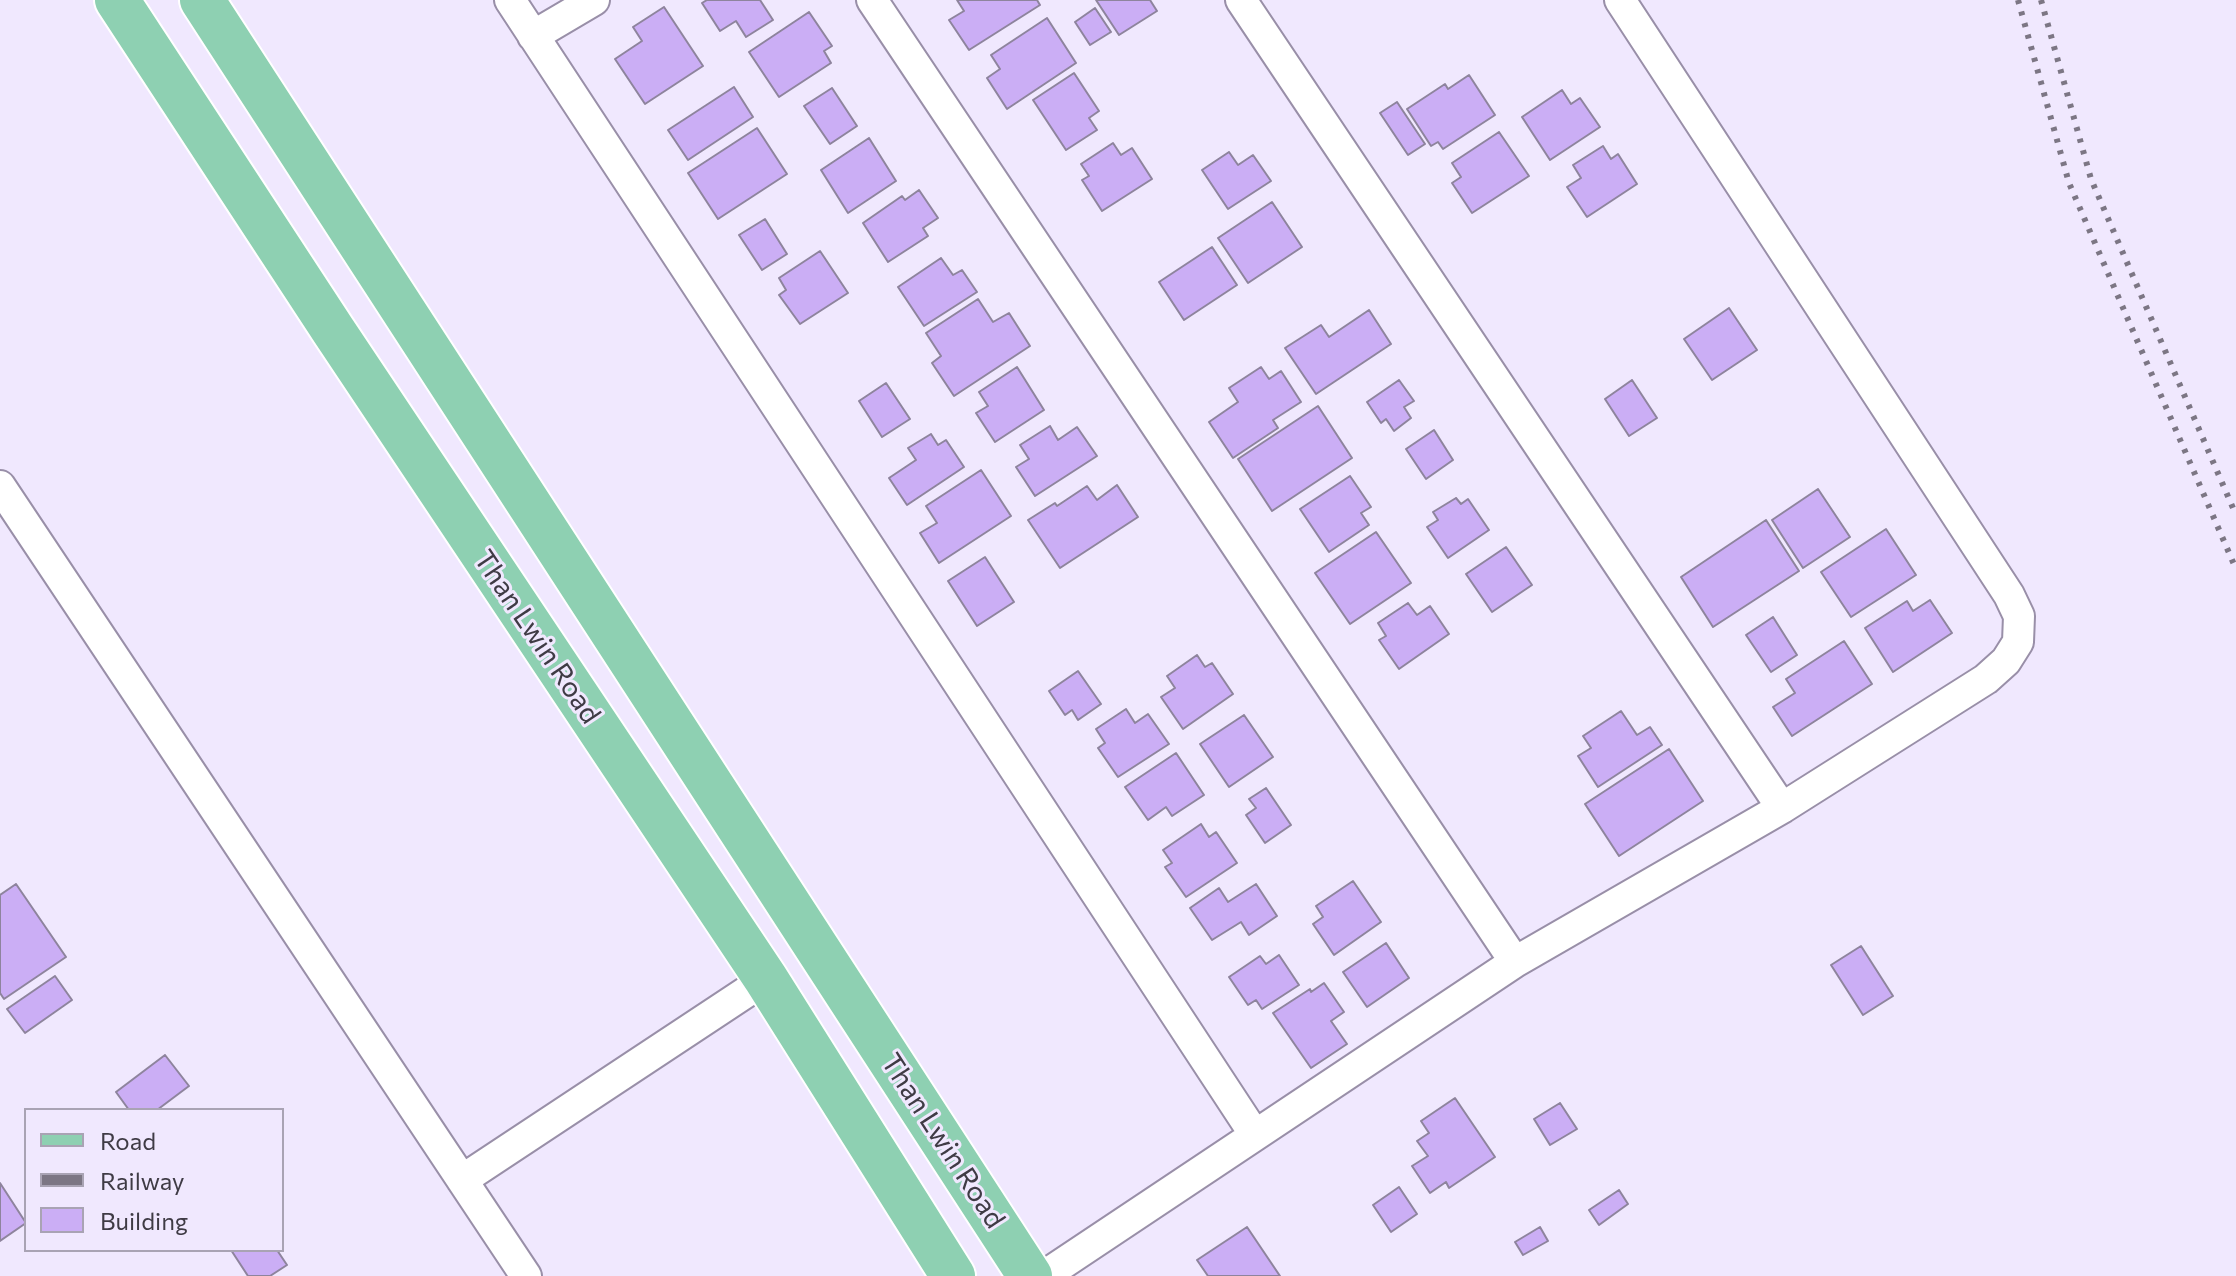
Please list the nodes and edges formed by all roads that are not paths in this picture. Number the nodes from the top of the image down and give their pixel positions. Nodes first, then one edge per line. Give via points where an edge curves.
1 (117, 0) edge
2 (202, 0) edge
3 (510, 0) edge
4 (594, 0) edge
5 (872, 0) edge
6 (1241, 0) edge
7 (1620, 0) edge
8 (533, 36) junction
9 (0, 486) edge
10 (1782, 808) junction
11 (1515, 962) junction
12 (766, 979) junction
13 (1255, 1135) junction
14 (462, 1180) junction
15 (526, 1276) edge
16 (953, 1276) edge
17 (1030, 1276) edge
18 (1044, 1276) edge

1 - 12 main road, Than Lwin Road
2 - 17 main road, Than Lwin Road
3 - 8 street
4 - 8 street
5 - 11 street
6 - 10 street
7 - 10 street via 2019,616 2018,642 1986,679
8 - 13 street
9 - 14 street
10 - 11 street
11 - 13 street
12 - 14 street
12 - 16 main road, Than Lwin Road
13 - 18 street
14 - 15 street

